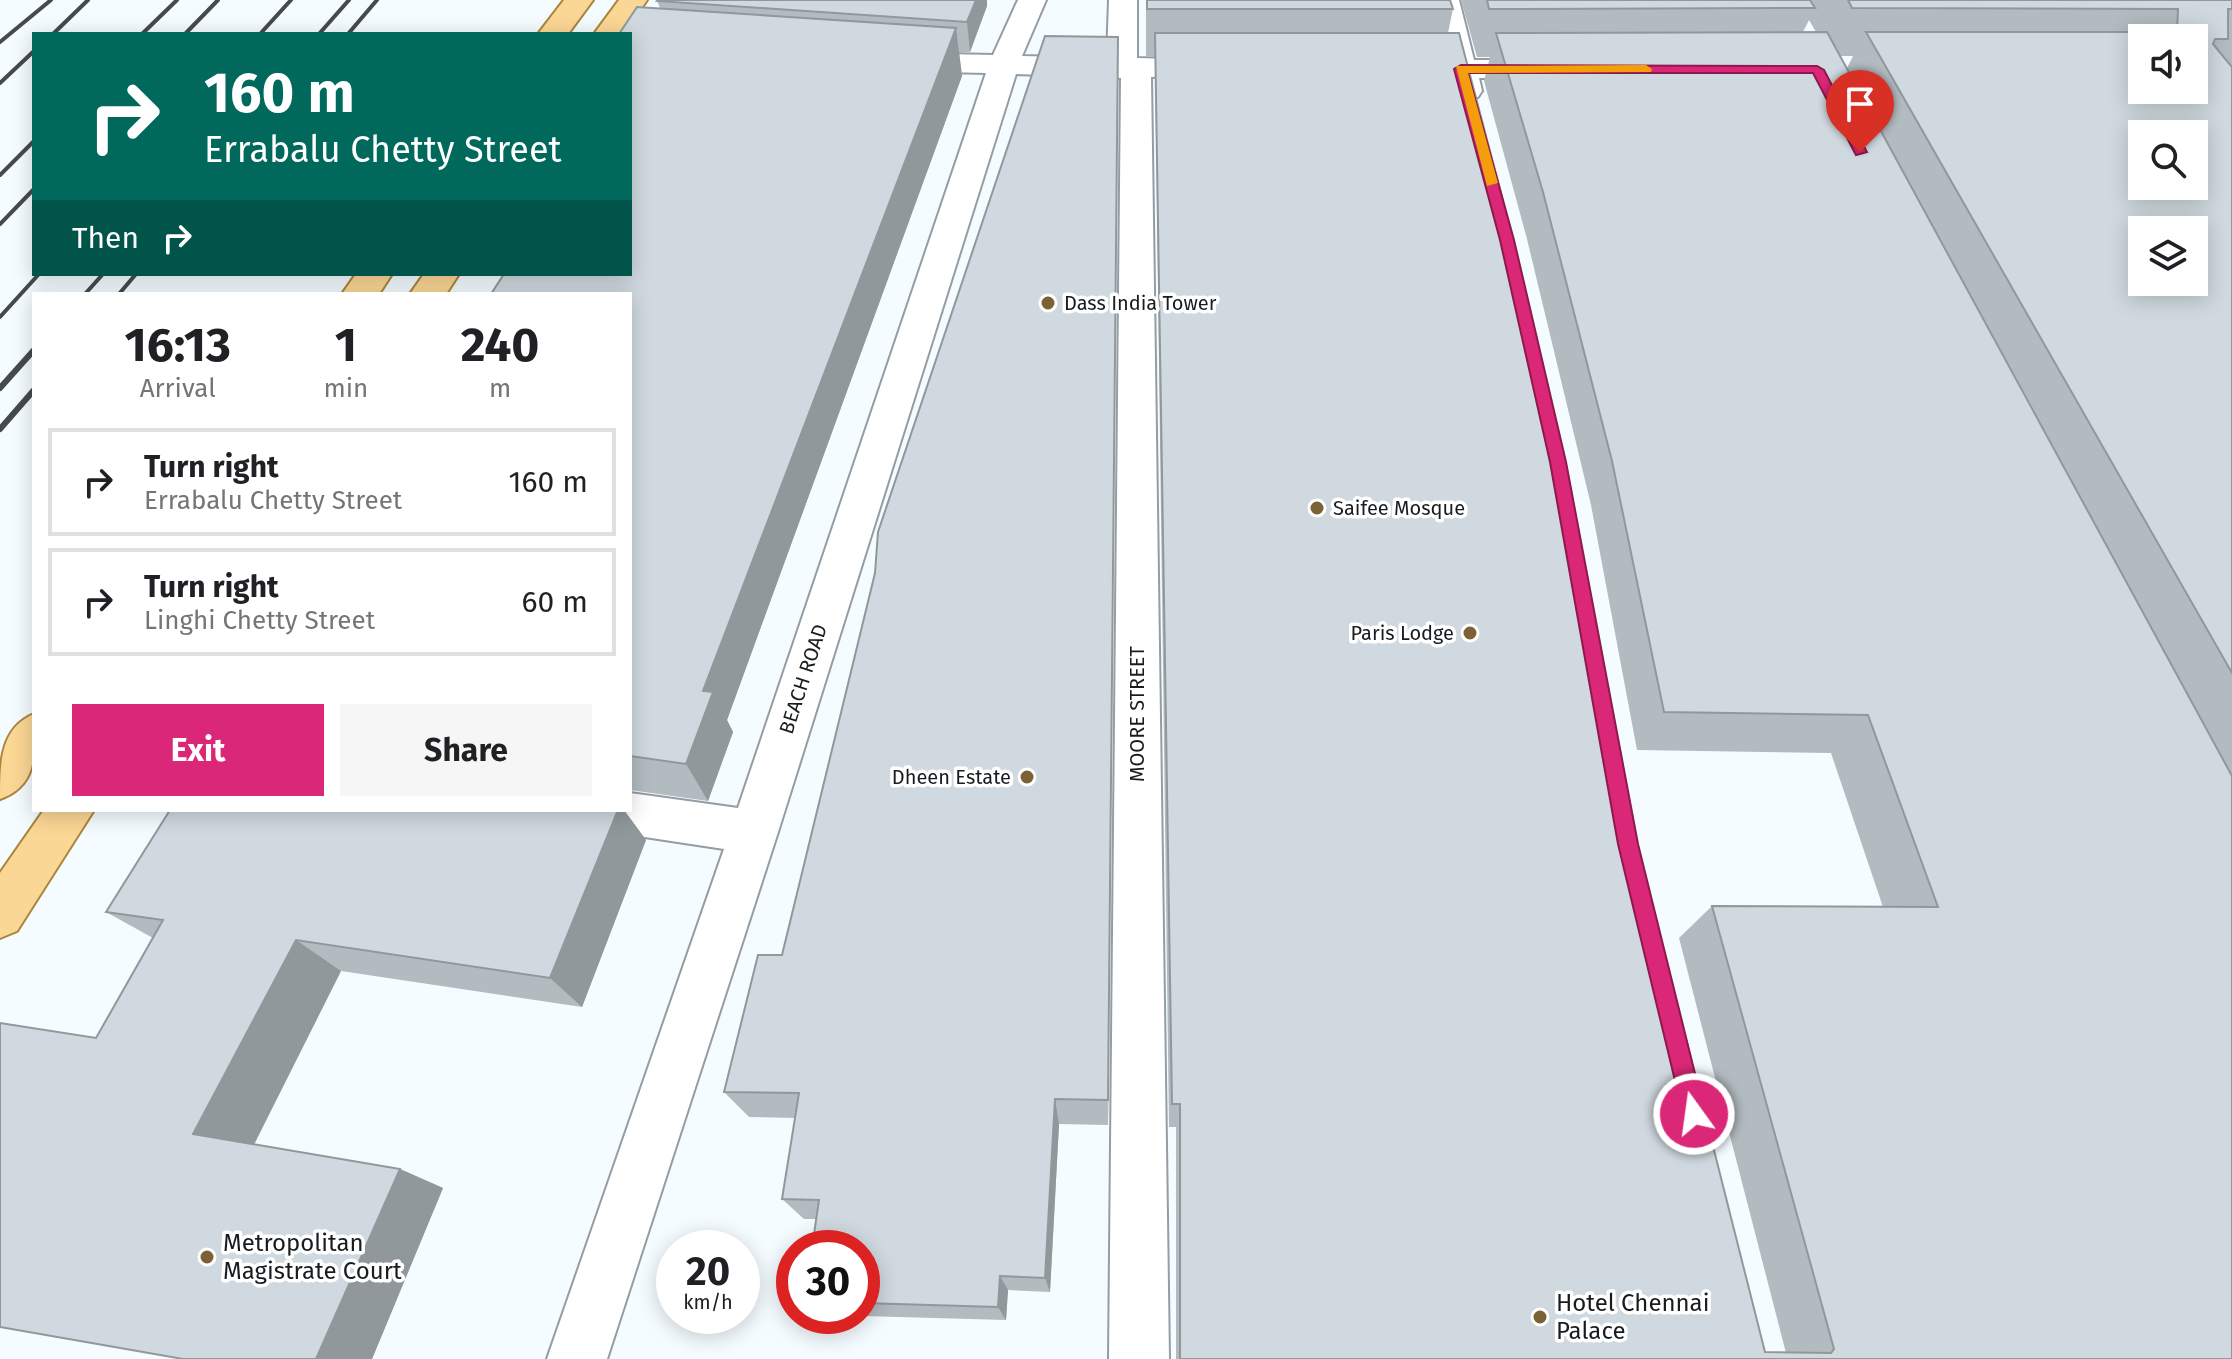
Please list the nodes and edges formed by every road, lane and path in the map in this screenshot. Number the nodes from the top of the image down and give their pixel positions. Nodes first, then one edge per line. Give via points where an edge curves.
1 (579, 0) edge
2 (633, 0) edge
3 (1032, 0) edge
4 (1123, 0) edge
5 (1445, 0) edge
6 (555, 32) edge
7 (610, 32) edge
8 (864, 60) edge
9 (1003, 66) junction
10 (1129, 69) junction
11 (1244, 69) edge
12 (1383, 69) edge
13 (1461, 69) junction
14 (1569, 69) edge
15 (1476, 126) edge
16 (32, 736) edge
17 (0, 779) edge
18 (70, 812) edge
19 (619, 812) edge
20 (754, 832) junction
21 (0, 915) edge
22 (577, 1359) edge
23 (1139, 1359) edge

1 - 6 main road
2 - 7 main road
3 - 9 street, BEACH ROAD
4 - 10 street, MOORE STREET
5 - 13 street
8 - 9 street
9 - 10 street
9 - 20 street, BEACH ROAD
10 - 11 street
10 - 23 street, MOORE STREET
12 - 13 street
13 - 14 street
13 - 15 street
16 - 17 main road
18 - 21 main road
19 - 20 street
20 - 22 street, BEACH ROAD

